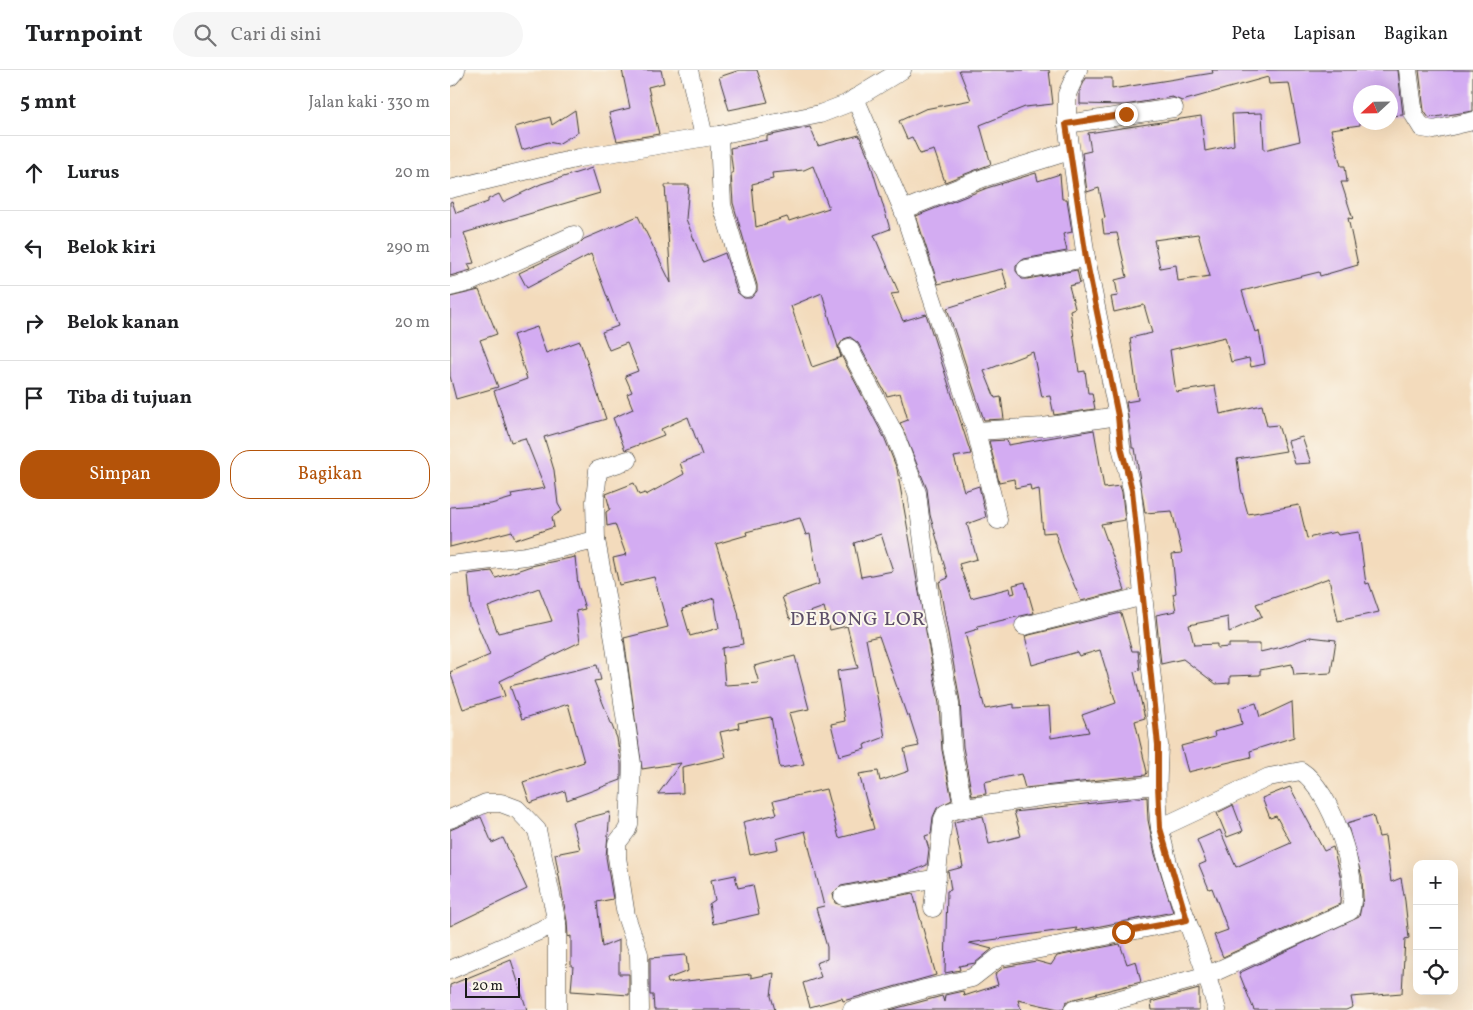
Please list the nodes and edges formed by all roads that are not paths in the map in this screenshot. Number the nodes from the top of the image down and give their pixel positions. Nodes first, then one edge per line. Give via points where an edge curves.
1 (456, 70) edge
2 (689, 70) edge
3 (902, 70) edge
4 (1078, 70) edge
5 (1408, 70) edge
6 (450, 77) edge
7 (855, 98) junction
8 (1174, 108) dead end
9 (1473, 121) edge
10 (1066, 124) junction
11 (711, 136) junction
12 (1070, 151) junction
13 (450, 190) edge
14 (903, 210) junction
15 (574, 235) dead end
16 (1086, 258) junction
17 (1026, 269) dead end
18 (450, 286) edge
19 (747, 288) dead end
20 (849, 348) dead end
21 (1118, 416) junction
22 (976, 431) junction
23 (628, 460) dead end
24 (998, 520) dead end
25 (596, 540) junction
26 (450, 564) edge
27 (1144, 596) junction
28 (1024, 626) dead end
29 (1158, 785) junction
30 (964, 808) junction
31 (450, 819) edge
32 (1160, 828) junction
33 (937, 878) junction
34 (843, 896) dead end
35 (934, 908) dead end
36 (1187, 920) junction
37 (557, 923) junction
38 (450, 970) edge
39 (1208, 975) junction
40 (557, 1010) edge
41 (640, 1010) edge
42 (852, 1010) edge
43 (1073, 1010) edge
44 (1217, 1010) edge

1 - 6 street
2 - 11 street
3 - 7 street
4 - 10 street via 1066,94
5 - 9 street via 1414,115 1422,128 1434,130
7 - 11 street via 820,114
7 - 14 street
8 - 10 street
10 - 12 street
11 - 13 street via 579,158
11 - 19 street via 722,205
12 - 14 street via 983,178
12 - 16 street
14 - 22 street
15 - 18 street via 470,282
16 - 17 street
16 - 21 street
20 - 30 street via 895,435 917,492 931,607 950,704 952,748
21 - 22 street via 1043,427
21 - 27 street via 1121,447 1132,490
22 - 24 street
23 - 25 street via 598,470 594,501
25 - 26 street via 526,556
25 - 41 street via 632,764 628,824 617,843 617,857 626,916 639,954
27 - 28 street
27 - 29 street via 1158,745
29 - 30 street
29 - 32 street
30 - 33 street via 946,812 943,819
31 - 37 street via 486,802 517,809 528,819 536,830
32 - 36 street
32 - 39 street via 1270,777 1301,771 1309,776 1329,809 1342,844 1352,875 1353,904 1350,911
33 - 34 street
33 - 35 street
36 - 39 street
36 - 42 street via 999,957 972,978
37 - 38 street
37 - 40 street
39 - 43 street
39 - 44 street

